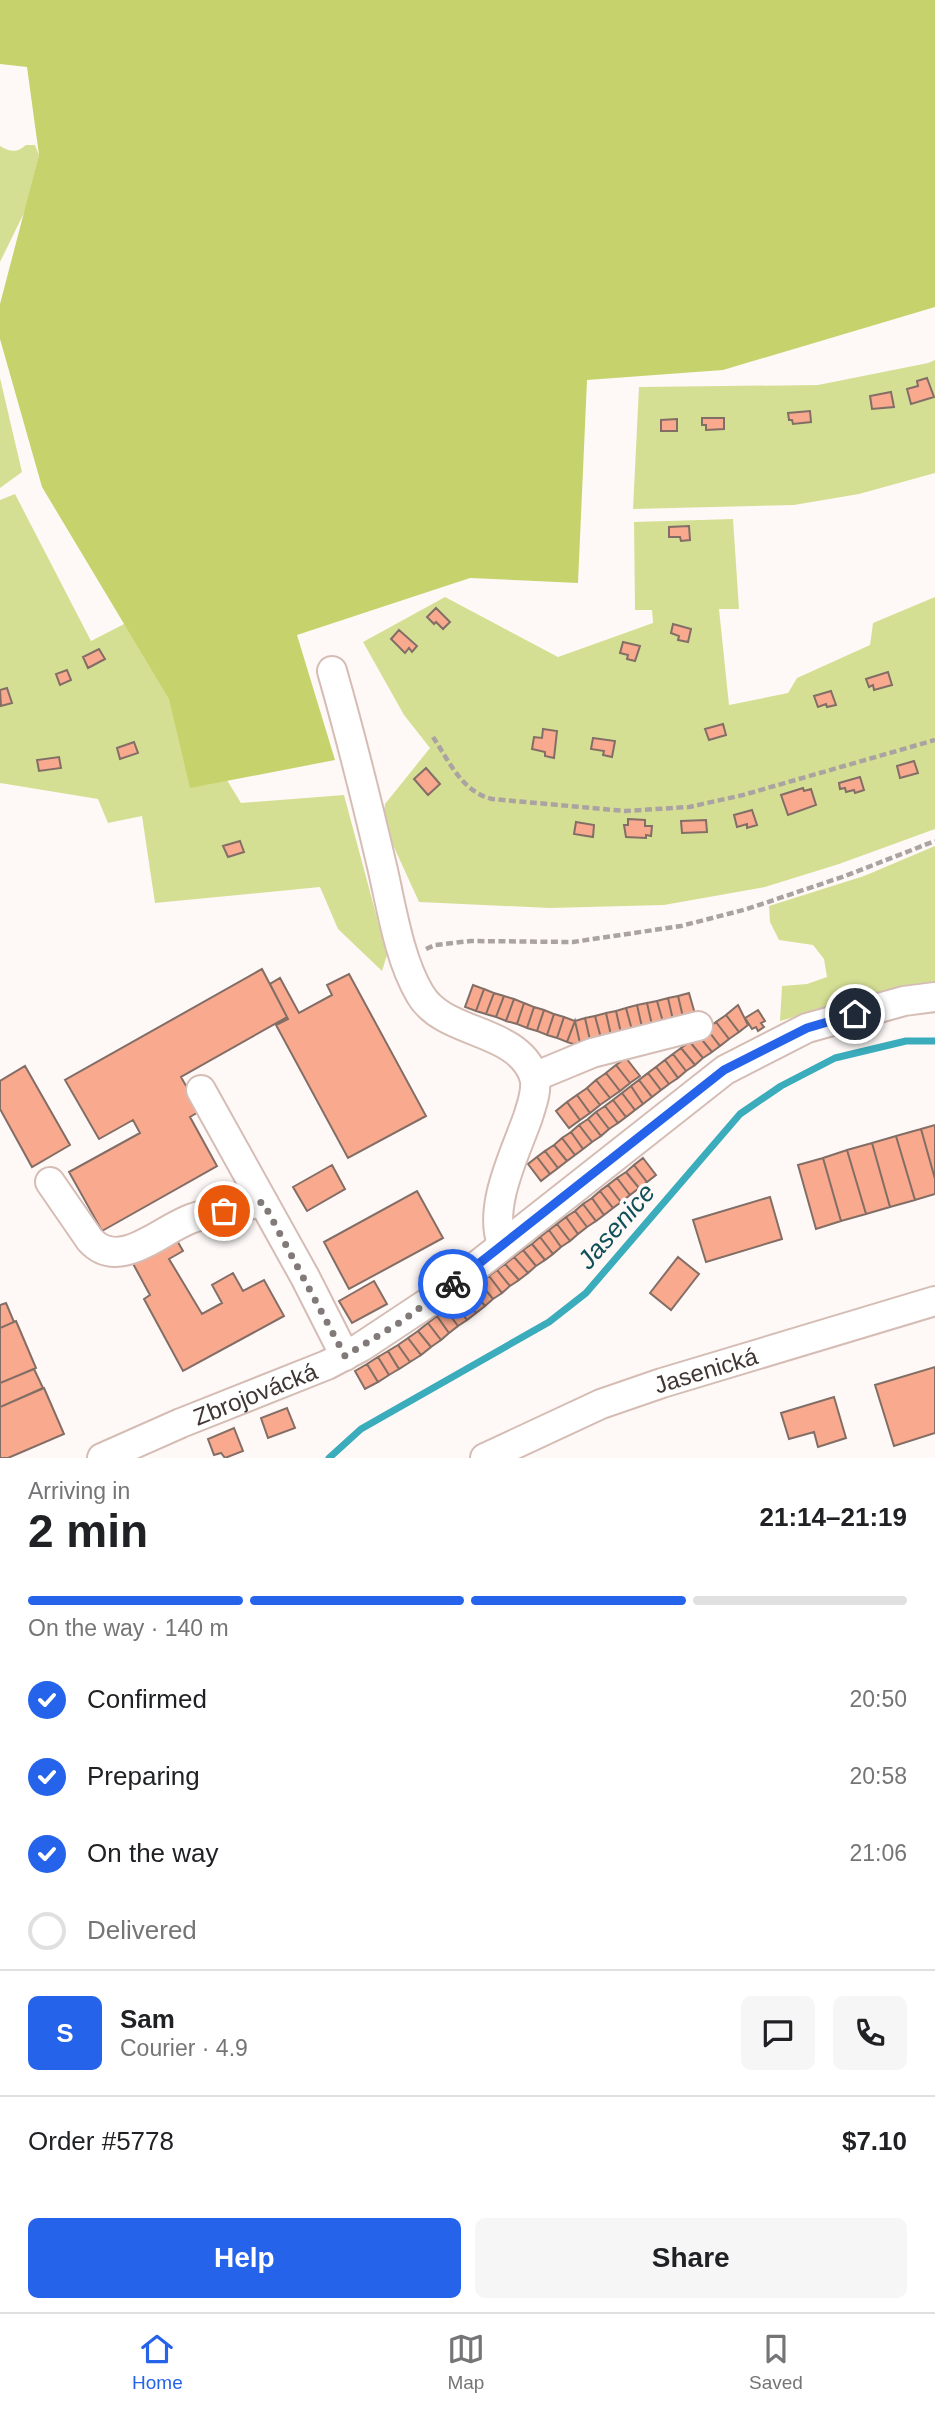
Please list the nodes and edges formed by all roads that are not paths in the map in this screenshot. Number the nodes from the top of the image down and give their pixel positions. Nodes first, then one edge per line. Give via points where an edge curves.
1 (332, 671) dead end
2 (935, 997) edge
3 (698, 1026) dead end
4 (534, 1077) junction
5 (201, 1090) dead end
6 (50, 1182) dead end
7 (263, 1202) junction
8 (502, 1244) junction
9 (935, 1301) edge
10 (345, 1356) junction
11 (102, 1458) edge
12 (485, 1458) edge

1 - 4 street via 407,966 420,996 430,1008 509,1046
2 - 8 street, Zbrojovácká via 807,1028 724,1070
3 - 4 street via 592,1053
4 - 8 street via 534,1098 499,1205
5 - 7 street
6 - 7 street via 90,1240 110,1252 127,1251 193,1218
7 - 10 street
8 - 10 street, Zbrojovácká via 419,1310
9 - 12 street, Jasenická via 649,1387
10 - 11 street, Zbrojovácká

